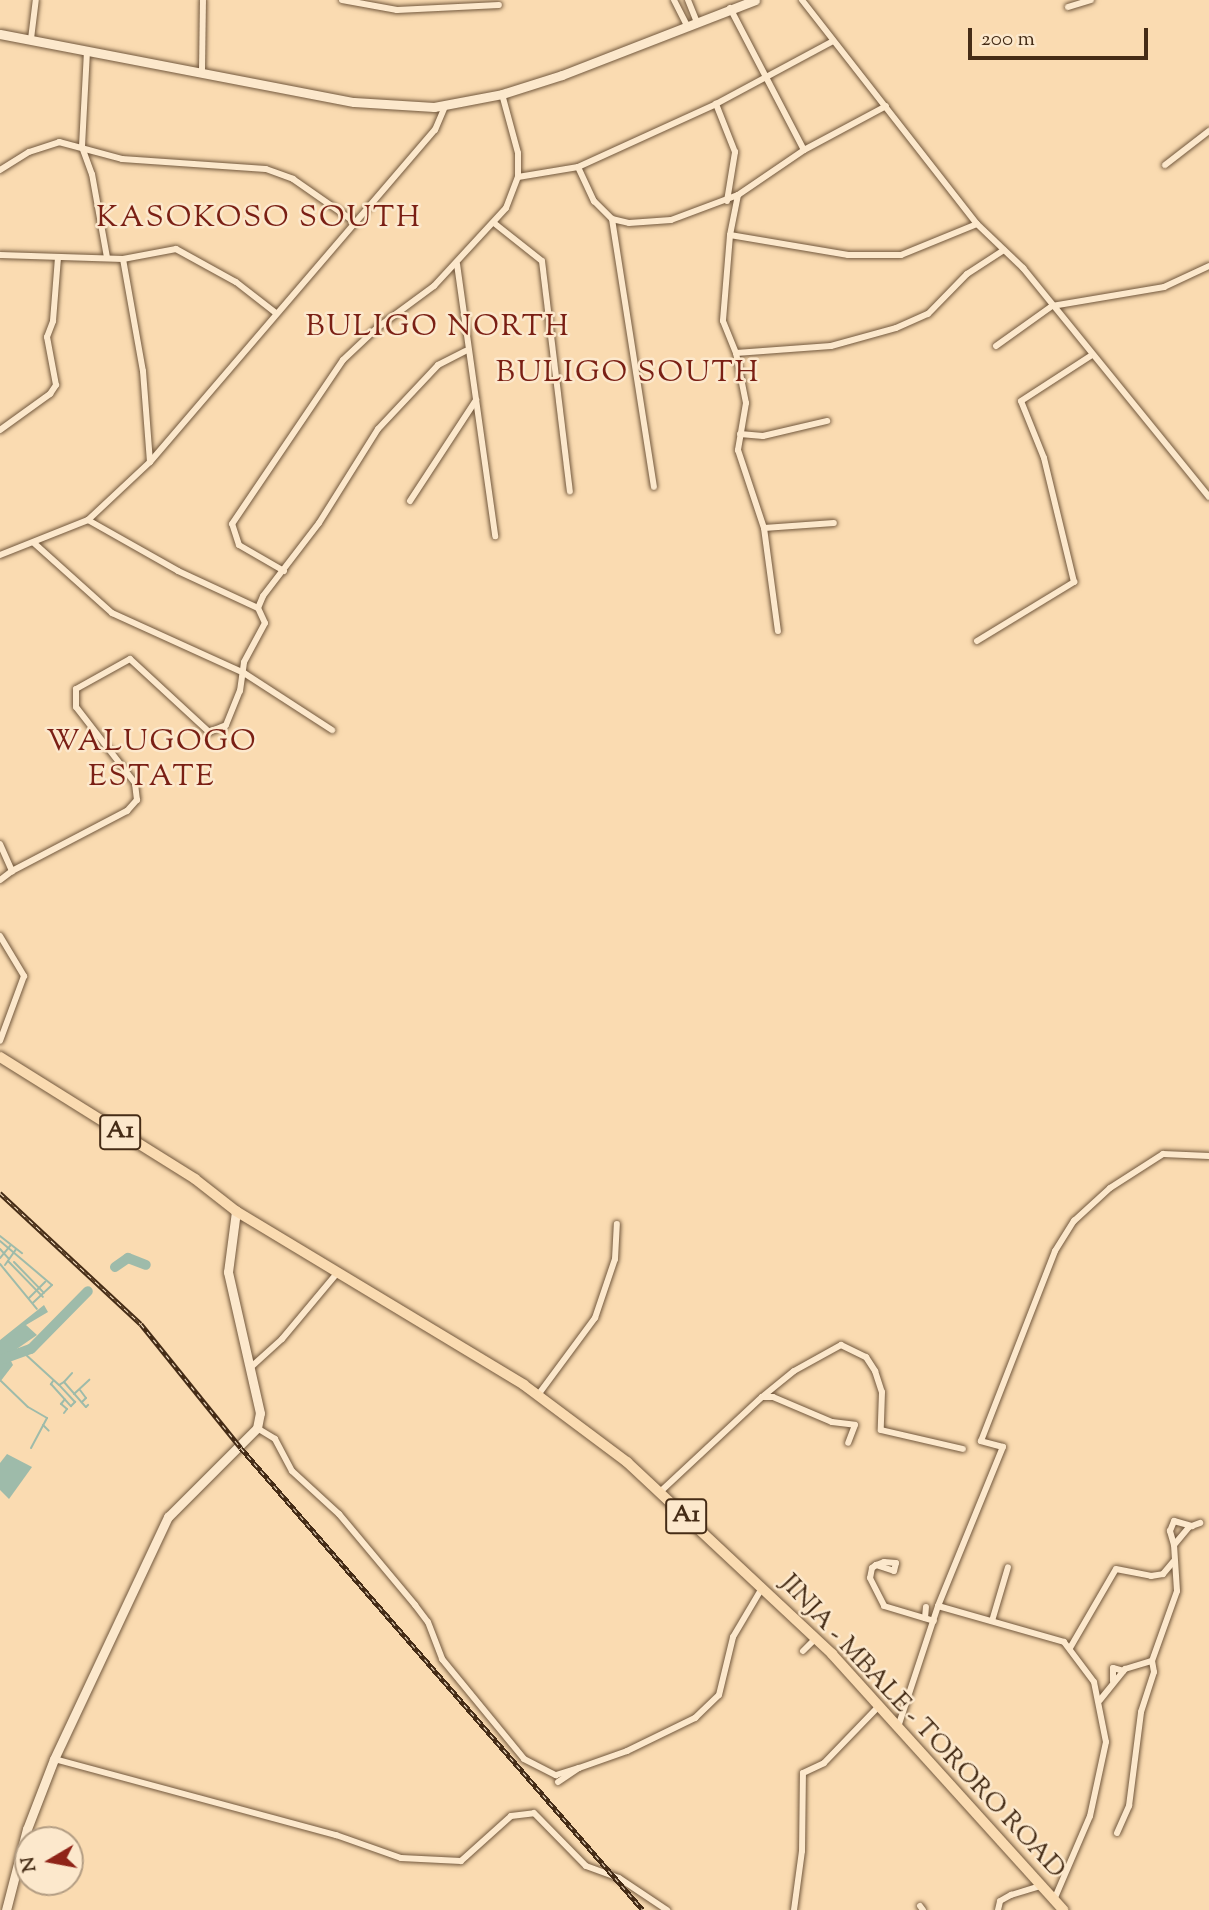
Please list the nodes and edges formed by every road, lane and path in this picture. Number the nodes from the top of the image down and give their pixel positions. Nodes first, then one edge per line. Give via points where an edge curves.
1 (36, 0) edge
2 (203, 0) edge
3 (342, 0) edge
4 (674, 0) edge
5 (688, 0) edge
6 (755, 0) edge
7 (802, 0) edge
8 (1091, 0) edge
9 (499, 5) dead end
10 (1068, 7) dead end
11 (730, 8) junction
12 (692, 24) junction
13 (0, 34) edge
14 (31, 39) junction
15 (833, 41) junction
16 (87, 51) junction
17 (202, 70) junction
18 (768, 78) junction
19 (502, 94) junction
20 (716, 104) junction
21 (445, 106) junction
22 (886, 106) junction
23 (1209, 131) edge
24 (82, 147) junction
25 (804, 150) junction
26 (1165, 165) dead end
27 (578, 167) junction
28 (0, 170) edge
29 (518, 177) junction
30 (738, 195) junction
31 (727, 201) junction
32 (612, 219) junction
33 (356, 223) junction
34 (494, 223) junction
35 (977, 224) junction
36 (730, 235) junction
37 (1004, 250) junction
38 (0, 255) edge
39 (58, 257) junction
40 (107, 257) junction
41 (123, 259) junction
42 (457, 264) junction
43 (1209, 266) edge
44 (1052, 306) junction
45 (276, 313) junction
46 (996, 346) dead end
47 (466, 351) junction
48 (736, 353) junction
49 (1093, 355) junction
50 (476, 400) junction
51 (827, 421) dead end
52 (0, 430) edge
53 (740, 434) junction
54 (150, 462) junction
55 (654, 487) dead end
56 (570, 491) dead end
57 (1209, 497) edge
58 (410, 500) dead end
59 (88, 520) junction
60 (834, 523) dead end
61 (764, 528) junction
62 (495, 536) dead end
63 (34, 543) junction
64 (0, 555) edge
65 (284, 571) junction
66 (258, 608) junction
67 (778, 631) dead end
68 (977, 641) dead end
69 (244, 673) junction
70 (332, 730) dead end
71 (0, 844) edge
72 (12, 872) junction
73 (0, 880) edge
74 (0, 936) edge
75 (0, 1041) edge
76 (0, 1058) edge
77 (1209, 1156) edge
78 (236, 1211) junction
79 (617, 1224) dead end
80 (338, 1272) junction
81 (250, 1368) junction
82 (538, 1395) junction
83 (762, 1397) junction
84 (257, 1428) junction
85 (848, 1443) dead end
86 (963, 1449) dead end
87 (660, 1492) junction
88 (1200, 1523) dead end
89 (1192, 1526) junction
90 (1174, 1545) junction
91 (1173, 1562) junction
92 (876, 1565) dead end
93 (1008, 1567) dead end
94 (763, 1587) junction
95 (938, 1606) junction
96 (926, 1607) dead end
97 (925, 1618) junction
98 (934, 1621) junction
99 (992, 1621) junction
100 (816, 1638) junction
101 (1070, 1648) junction
102 (803, 1651) dead end
103 (1152, 1661) junction
104 (1100, 1700) junction
105 (880, 1706) junction
106 (898, 1727) junction
107 (54, 1759) junction
108 (579, 1768) junction
109 (558, 1782) dead end
110 (1117, 1833) dead end
111 (1041, 1886) junction
112 (1054, 1900) junction
113 (6, 1910) edge
114 (667, 1910) edge
115 (794, 1910) edge
116 (998, 1910) edge
117 (1063, 1910) edge

1 - 14 street
2 - 17 street
3 - 9 street via 397,10
4 - 12 street
5 - 12 street
6 - 11 main road
7 - 15 street
8 - 10 street
11 - 12 main road
11 - 18 street
12 - 19 main road
13 - 14 main road
14 - 16 main road
15 - 18 street
15 - 22 street
16 - 17 main road
16 - 24 street
17 - 21 main road via 354,102
18 - 20 street
18 - 25 street
19 - 21 main road
19 - 29 street via 518,153
20 - 27 street
20 - 31 street via 735,152
21 - 33 street via 435,130
22 - 25 street
22 - 35 street
23 - 26 street
24 - 28 street via 51,144
24 - 33 street via 122,159 266,169 293,178
24 - 40 street via 92,174
25 - 30 street
27 - 29 street
27 - 32 street via 594,201
29 - 34 street via 514,194
30 - 31 street
30 - 36 street
31 - 32 street via 671,220
32 - 55 street
33 - 45 street
34 - 42 street
34 - 56 street via 541,261
35 - 36 street via 920,249 883,257
35 - 37 street
36 - 48 street via 723,321
37 - 44 street
37 - 48 street via 967,274 928,314 896,328 831,346
38 - 39 street
39 - 40 street
39 - 52 street via 54,312 47,337 55,385 50,394
40 - 41 street
41 - 45 street via 166,250 190,253
41 - 54 street via 143,371
42 - 47 street
42 - 65 street via 343,360 232,524 239,545
43 - 44 street via 1164,287
44 - 46 street
44 - 49 street
45 - 54 street
47 - 50 street
47 - 65 street via 431,371 378,429
48 - 53 street via 746,403
49 - 57 street
49 - 68 street via 1021,401 1044,458 1073,582
50 - 58 street
50 - 62 street
51 - 53 street via 762,436
53 - 61 street via 744,477
54 - 59 street
59 - 63 street
59 - 66 street via 187,576
60 - 61 street
61 - 67 street
63 - 64 street
63 - 69 street via 112,613
65 - 66 street
66 - 69 street via 265,623 244,662
69 - 70 street
69 - 72 street via 233,714 226,725 209,732 130,659 76,689 76,707 135,783 136,800 127,811
71 - 72 street
72 - 73 street
74 - 75 street via 24,976
76 - 78 main road, A1 via 195,1179
77 - 95 street via 1163,1154 1110,1188 1074,1221 1055,1251 981,1441 1003,1447
78 - 80 main road, JINJA - MBALE - TORORO ROAD / A1
78 - 81 main road via 228,1272
79 - 82 street via 615,1259 595,1318
80 - 81 street via 282,1339
80 - 82 main road, JINJA - MBALE - TORORO ROAD / A1
81 - 84 main road via 260,1413
82 - 87 main road, JINJA - MBALE - TORORO ROAD / A1
83 - 85 street via 773,1397 832,1422 855,1425
83 - 86 street via 841,1345 866,1357 877,1375 882,1392 881,1430
83 - 87 street
84 - 107 main road via 168,1517
84 - 108 street via 275,1439 292,1471 339,1514 415,1605 428,1622 442,1659 523,1759 556,1775
87 - 94 main road, JINJA - MBALE - TORORO ROAD / A1
88 - 89 street
89 - 90 street
89 - 90 street via 1174,1521 1170,1531
90 - 91 street
91 - 101 street via 1163,1574 1151,1576 1115,1569
91 - 103 street via 1177,1591
92 - 97 street via 870,1578 884,1606
93 - 99 street
94 - 100 main road, JINJA - MBALE - TORORO ROAD / A1
94 - 108 street via 733,1637 719,1695 685,1723
95 - 98 street
95 - 99 street
96 - 97 street
97 - 98 street
98 - 106 street
99 - 101 street via 1042,1634
100 - 102 street
100 - 105 main road, JINJA - MBALE - TORORO ROAD / A1
101 - 104 street via 1094,1682
103 - 104 street via 1124,1671
103 - 110 street via 1154,1672 1141,1712 1129,1806
104 - 112 street via 1106,1742 1090,1816
105 - 106 main road, JINJA - MBALE - TORORO ROAD / A1
105 - 115 street via 824,1763 803,1773 802,1851
106 - 111 main road, JINJA - MBALE - TORORO ROAD / A1
107 - 113 main road via 27,1829
107 - 114 street via 335,1835 401,1858 461,1861 511,1816 534,1813 586,1866 619,1878
108 - 109 street
111 - 112 main road, JINJA - MBALE - TORORO ROAD / A1
111 - 116 street via 1000,1901
112 - 117 main road, JINJA - MBALE - TORORO ROAD / A1

